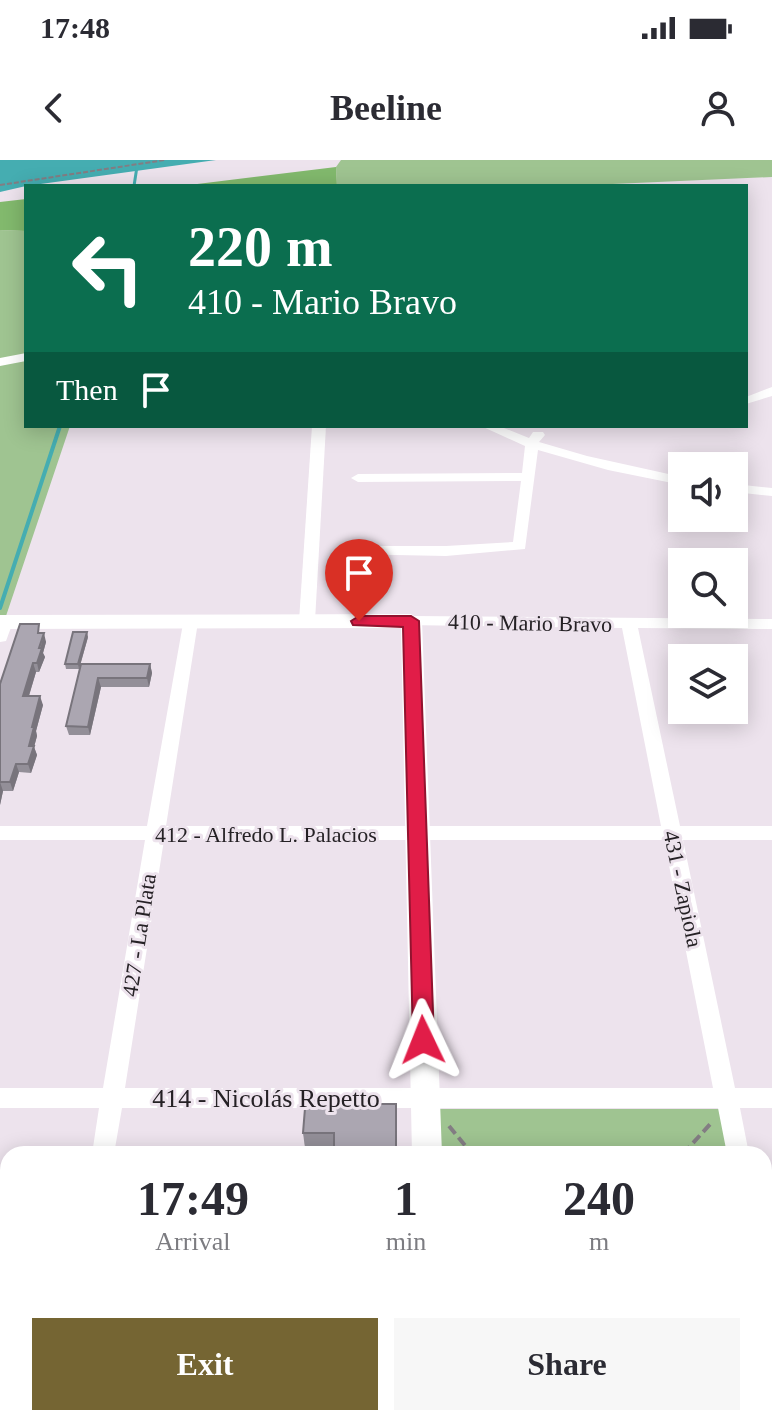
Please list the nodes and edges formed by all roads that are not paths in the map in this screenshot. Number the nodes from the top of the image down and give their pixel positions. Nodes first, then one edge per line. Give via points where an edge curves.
1 (24, 357) edge
2 (0, 362) edge
3 (772, 391) edge
4 (748, 401) edge
5 (748, 401) edge
6 (772, 401) edge
7 (319, 428) edge
8 (495, 428) edge
9 (513, 428) edge
10 (529, 437) junction
11 (668, 469) edge
12 (522, 476) junction
13 (358, 478) dead end
14 (668, 478) edge
15 (748, 481) edge
16 (772, 484) edge
17 (748, 489) edge
18 (772, 492) edge
19 (350, 551) dead end
20 (307, 621) junction
21 (411, 621) junction
22 (190, 622) junction
23 (629, 624) junction
24 (772, 624) edge
25 (2, 627) edge
26 (0, 833) edge
27 (772, 833) edge
28 (155, 834) junction
29 (417, 834) junction
30 (672, 834) junction
31 (0, 1098) edge
32 (113, 1098) junction
33 (425, 1098) junction
34 (772, 1098) edge
35 (727, 1101) junction
36 (104, 1146) edge
37 (427, 1146) edge
38 (736, 1146) edge

1 - 2 street
3 - 4 street
5 - 6 street
7 - 20 street
8 - 10 street
9 - 10 street
10 - 11 street
10 - 12 street
10 - 14 street
12 - 13 street
12 - 19 street via 522,541 515,547
15 - 16 street
17 - 18 street
20 - 21 street, 410 - Mario Bravo
20 - 22 street, 410 - Mario Bravo
21 - 23 street, 410 - Mario Bravo
21 - 29 street
22 - 25 street, 410 - Mario Bravo
22 - 28 street, 427 - La Plata
23 - 24 street, 410 - Mario Bravo
23 - 30 street, 431 - Zapiola
26 - 28 street, 412 - Alfredo L. Palacios
27 - 30 street, 412 - Alfredo L. Palacios
28 - 29 street, 412 - Alfredo L. Palacios
28 - 32 street, 427 - La Plata
29 - 30 street, 412 - Alfredo L. Palacios
29 - 33 street
30 - 35 street, 431 - Zapiola
31 - 32 street, 414 - Nicolás Repetto
32 - 33 street, 414 - Nicolás Repetto
32 - 36 street, 427 - La Plata
33 - 35 street, 414 - Nicolás Repetto
33 - 37 street
34 - 35 street, 414 - Nicolás Repetto
35 - 38 street, 431 - Zapiola

